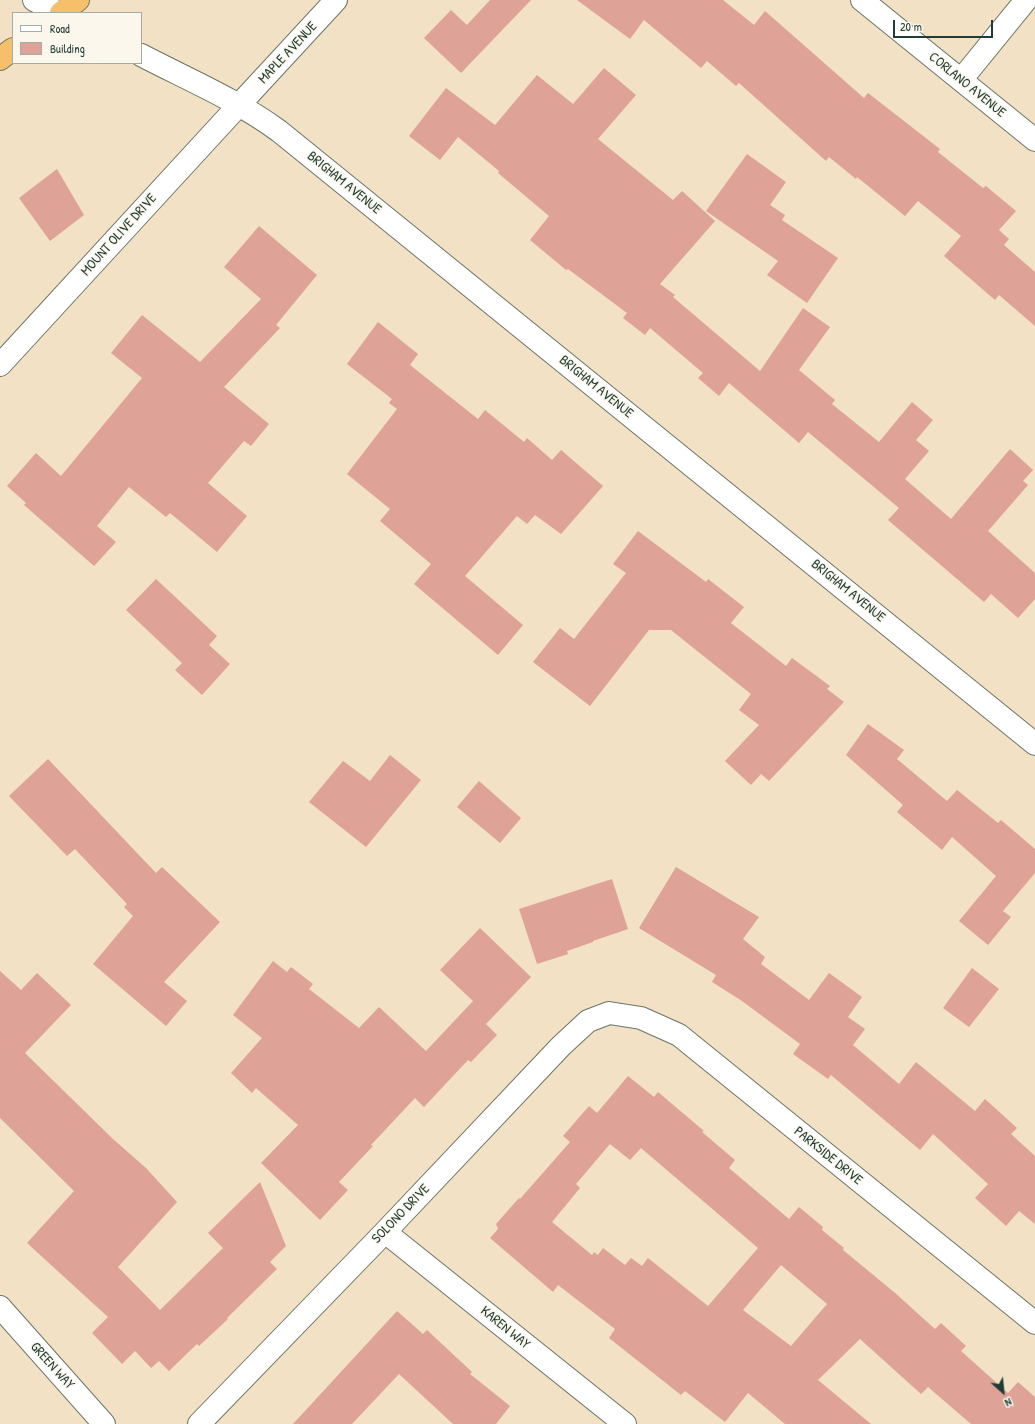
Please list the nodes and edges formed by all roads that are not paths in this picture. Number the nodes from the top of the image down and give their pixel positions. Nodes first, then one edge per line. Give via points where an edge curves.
1 (34, 0) edge
2 (78, 0) edge
3 (336, 0) edge
4 (862, 0) edge
5 (1026, 0) edge
6 (58, 12) edge
7 (61, 12) edge
8 (12, 50) edge
9 (142, 56) edge
10 (0, 59) edge
11 (961, 80) junction
12 (239, 105) junction
13 (1035, 140) edge
14 (0, 365) edge
15 (1035, 744) edge
16 (609, 1013) joint
17 (385, 1232) junction
18 (0, 1307) edge
19 (1035, 1323) edge
20 (104, 1424) edge
21 (199, 1424) edge
22 (625, 1424) edge

1 - 6 street
2 - 7 highway
3 - 12 street, MAPLE AVENUE
4 - 11 street, CORLANO AVENUE
5 - 11 street
8 - 10 highway
9 - 12 street, BRIGHAM AVENUE
11 - 13 street, CORLANO AVENUE
12 - 14 street, MOUNT OLIVE DRIVE
12 - 15 street, BRIGHAM AVENUE via 261,117 292,141
16 - 17 street, SOLONO DRIVE via 588,1021 560,1046
16 - 19 street, PARKSIDE DRIVE via 641,1018 679,1036
17 - 21 street, SOLONO DRIVE
17 - 22 street, KAREN WAY
18 - 20 street, GREEN WAY

